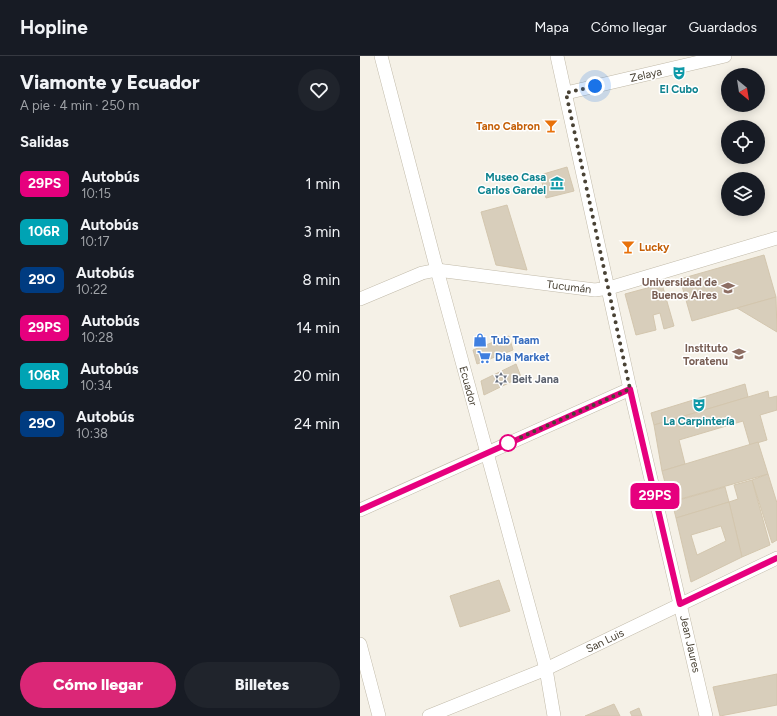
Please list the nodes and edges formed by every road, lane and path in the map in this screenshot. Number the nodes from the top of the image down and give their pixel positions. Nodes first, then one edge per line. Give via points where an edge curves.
1 (381, 56) edge
2 (557, 56) edge
3 (725, 56) edge
4 (566, 93) junction
5 (777, 238) edge
6 (437, 270) junction
7 (609, 288) junction
8 (360, 299) edge
9 (630, 389) junction
10 (486, 452) junction
11 (360, 510) edge
12 (777, 558) edge
13 (680, 604) junction
14 (360, 644) edge
15 (546, 669) junction
16 (379, 716) edge
17 (429, 716) edge
18 (554, 716) edge
19 (706, 716) edge

1 - 6 street, Ecuador
2 - 4 street, Jean Jaures
3 - 4 street, Zelaya
4 - 7 street, Jean Jaures
5 - 7 street, Tucumán
6 - 7 street, Tucumán via 595,290
6 - 8 street, Tucumán via 422,273
6 - 10 street, Ecuador
7 - 9 street, Jean Jaures
9 - 10 street
9 - 13 street, Jean Jaures
10 - 11 street
10 - 15 street, Ecuador
12 - 13 street, San Luis
13 - 15 street, San Luis
13 - 19 street, Jean Jaures
14 - 16 street
15 - 17 street, San Luis
15 - 18 street, Ecuador

